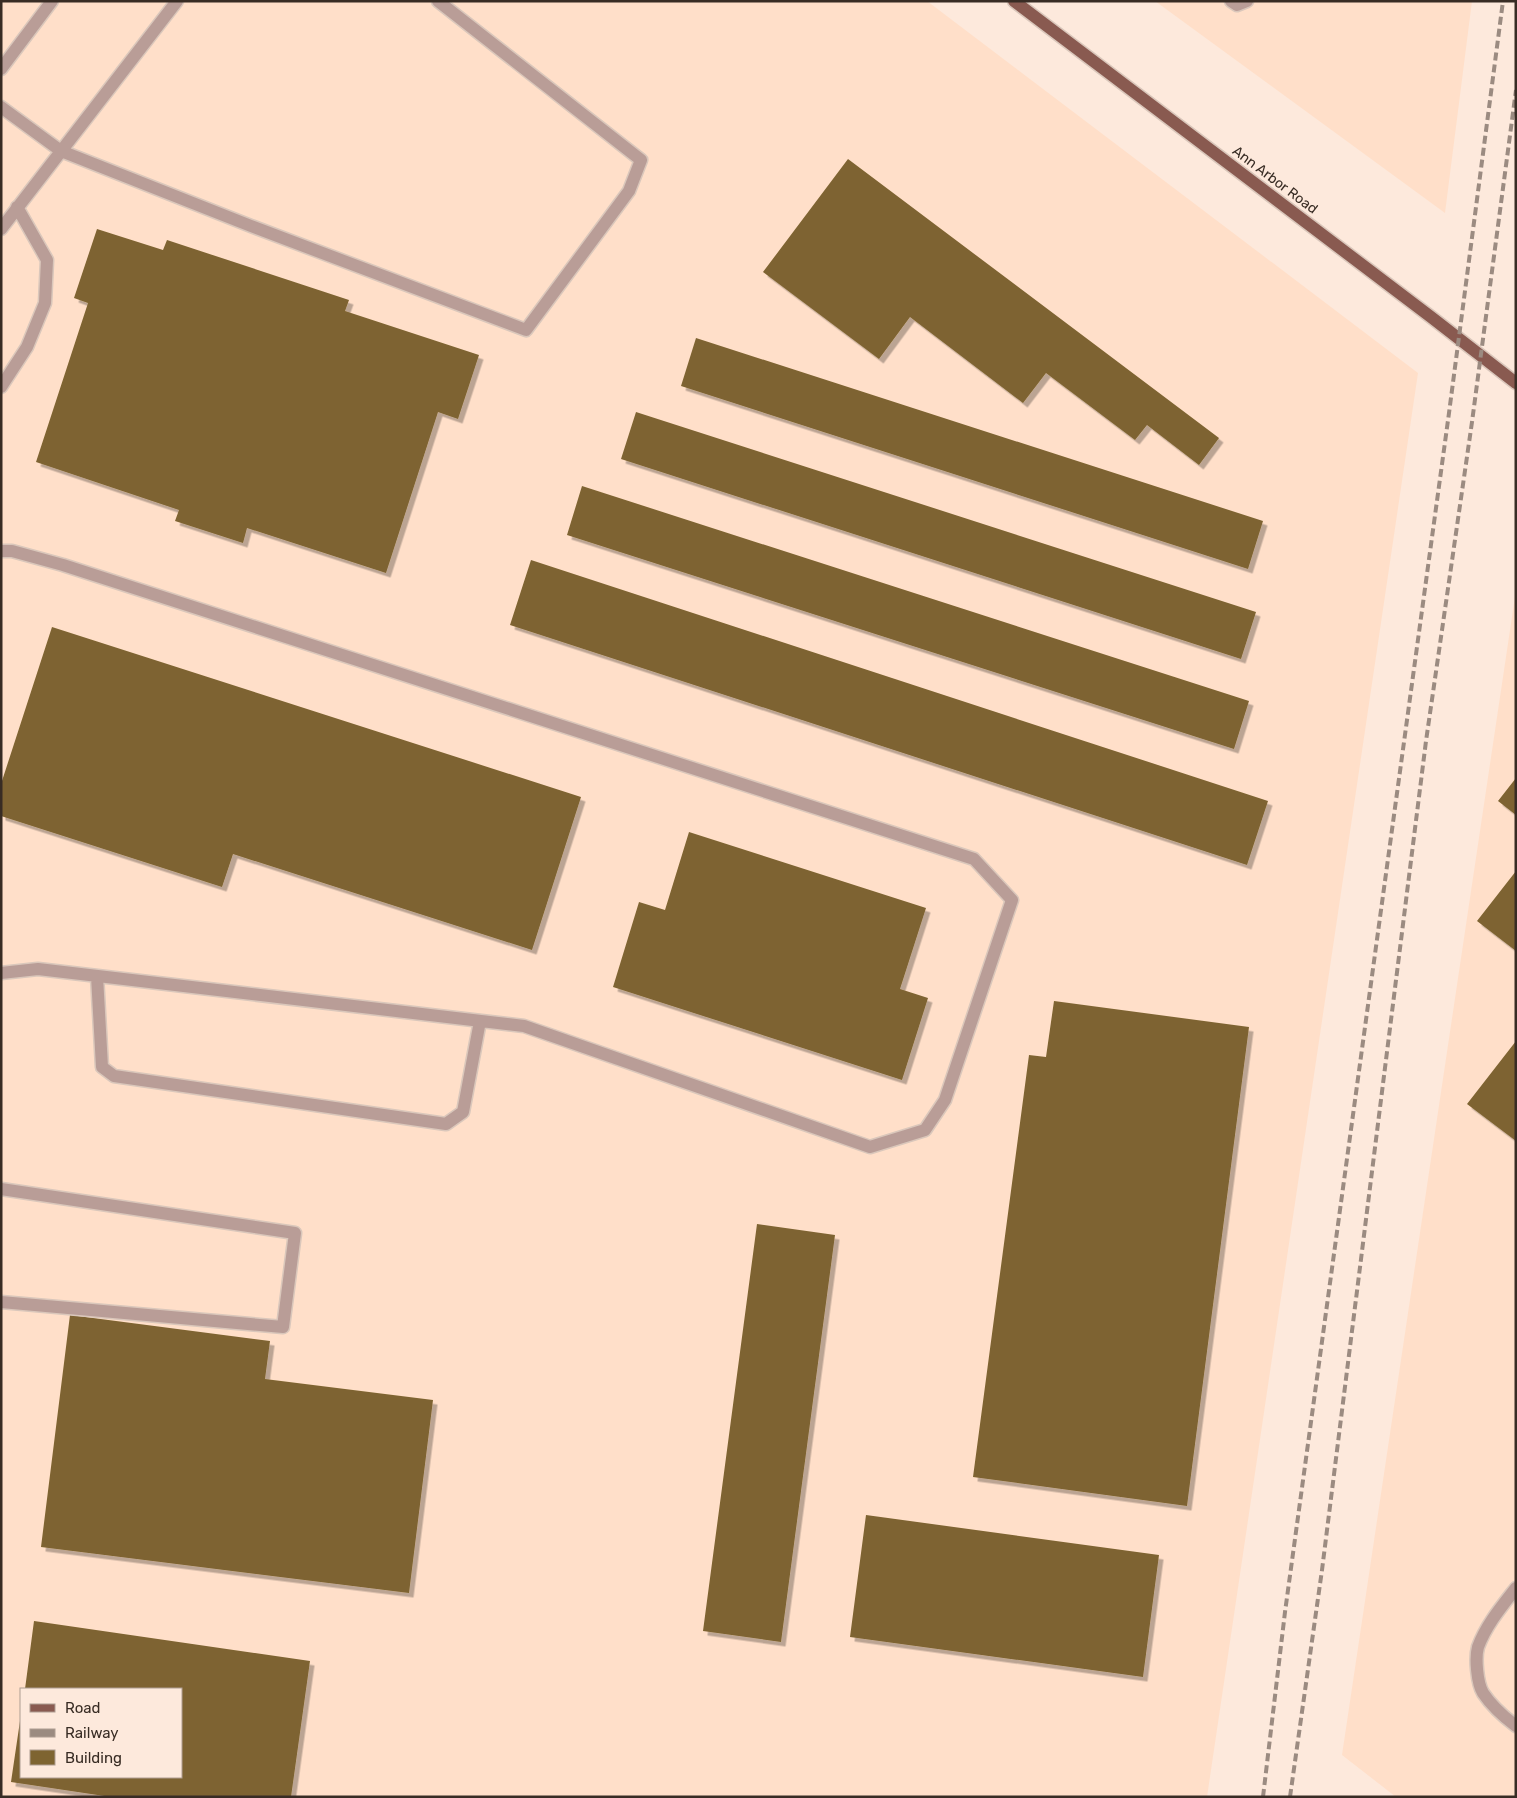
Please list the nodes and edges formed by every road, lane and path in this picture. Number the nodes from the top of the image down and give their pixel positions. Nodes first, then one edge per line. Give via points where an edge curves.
1 (52, 1) edge
2 (177, 1) edge
3 (438, 1) edge
4 (1014, 1) edge
5 (1231, 1) edge
6 (1247, 1) edge
7 (1, 69) edge
8 (1, 107) edge
9 (61, 151) junction
10 (17, 207) junction
11 (1, 229) edge
12 (1516, 383) edge
13 (1, 387) edge
14 (1, 551) edge
15 (1, 973) edge
16 (97, 976) junction
17 (480, 1021) junction
18 (1, 1189) edge
19 (1, 1302) edge
20 (1516, 1588) edge
21 (1516, 1726) edge

1 - 7 street
2 - 9 street
3 - 9 street via 640,160 628,191 526,330
4 - 12 main road, Ann Arbor Road
5 - 6 street via 1237,5
8 - 9 street
9 - 10 street
10 - 11 street
10 - 13 street via 48,260 45,303 27,347
14 - 17 street via 64,565 974,859 1012,900 945,1100 925,1130 870,1147 524,1026
15 - 16 street via 38,969
16 - 17 street
16 - 17 street via 102,1067 114,1076 446,1124 464,1112
18 - 19 street via 295,1233 283,1327
20 - 21 street via 1492,1621 1478,1648 1477,1668 1482,1692

